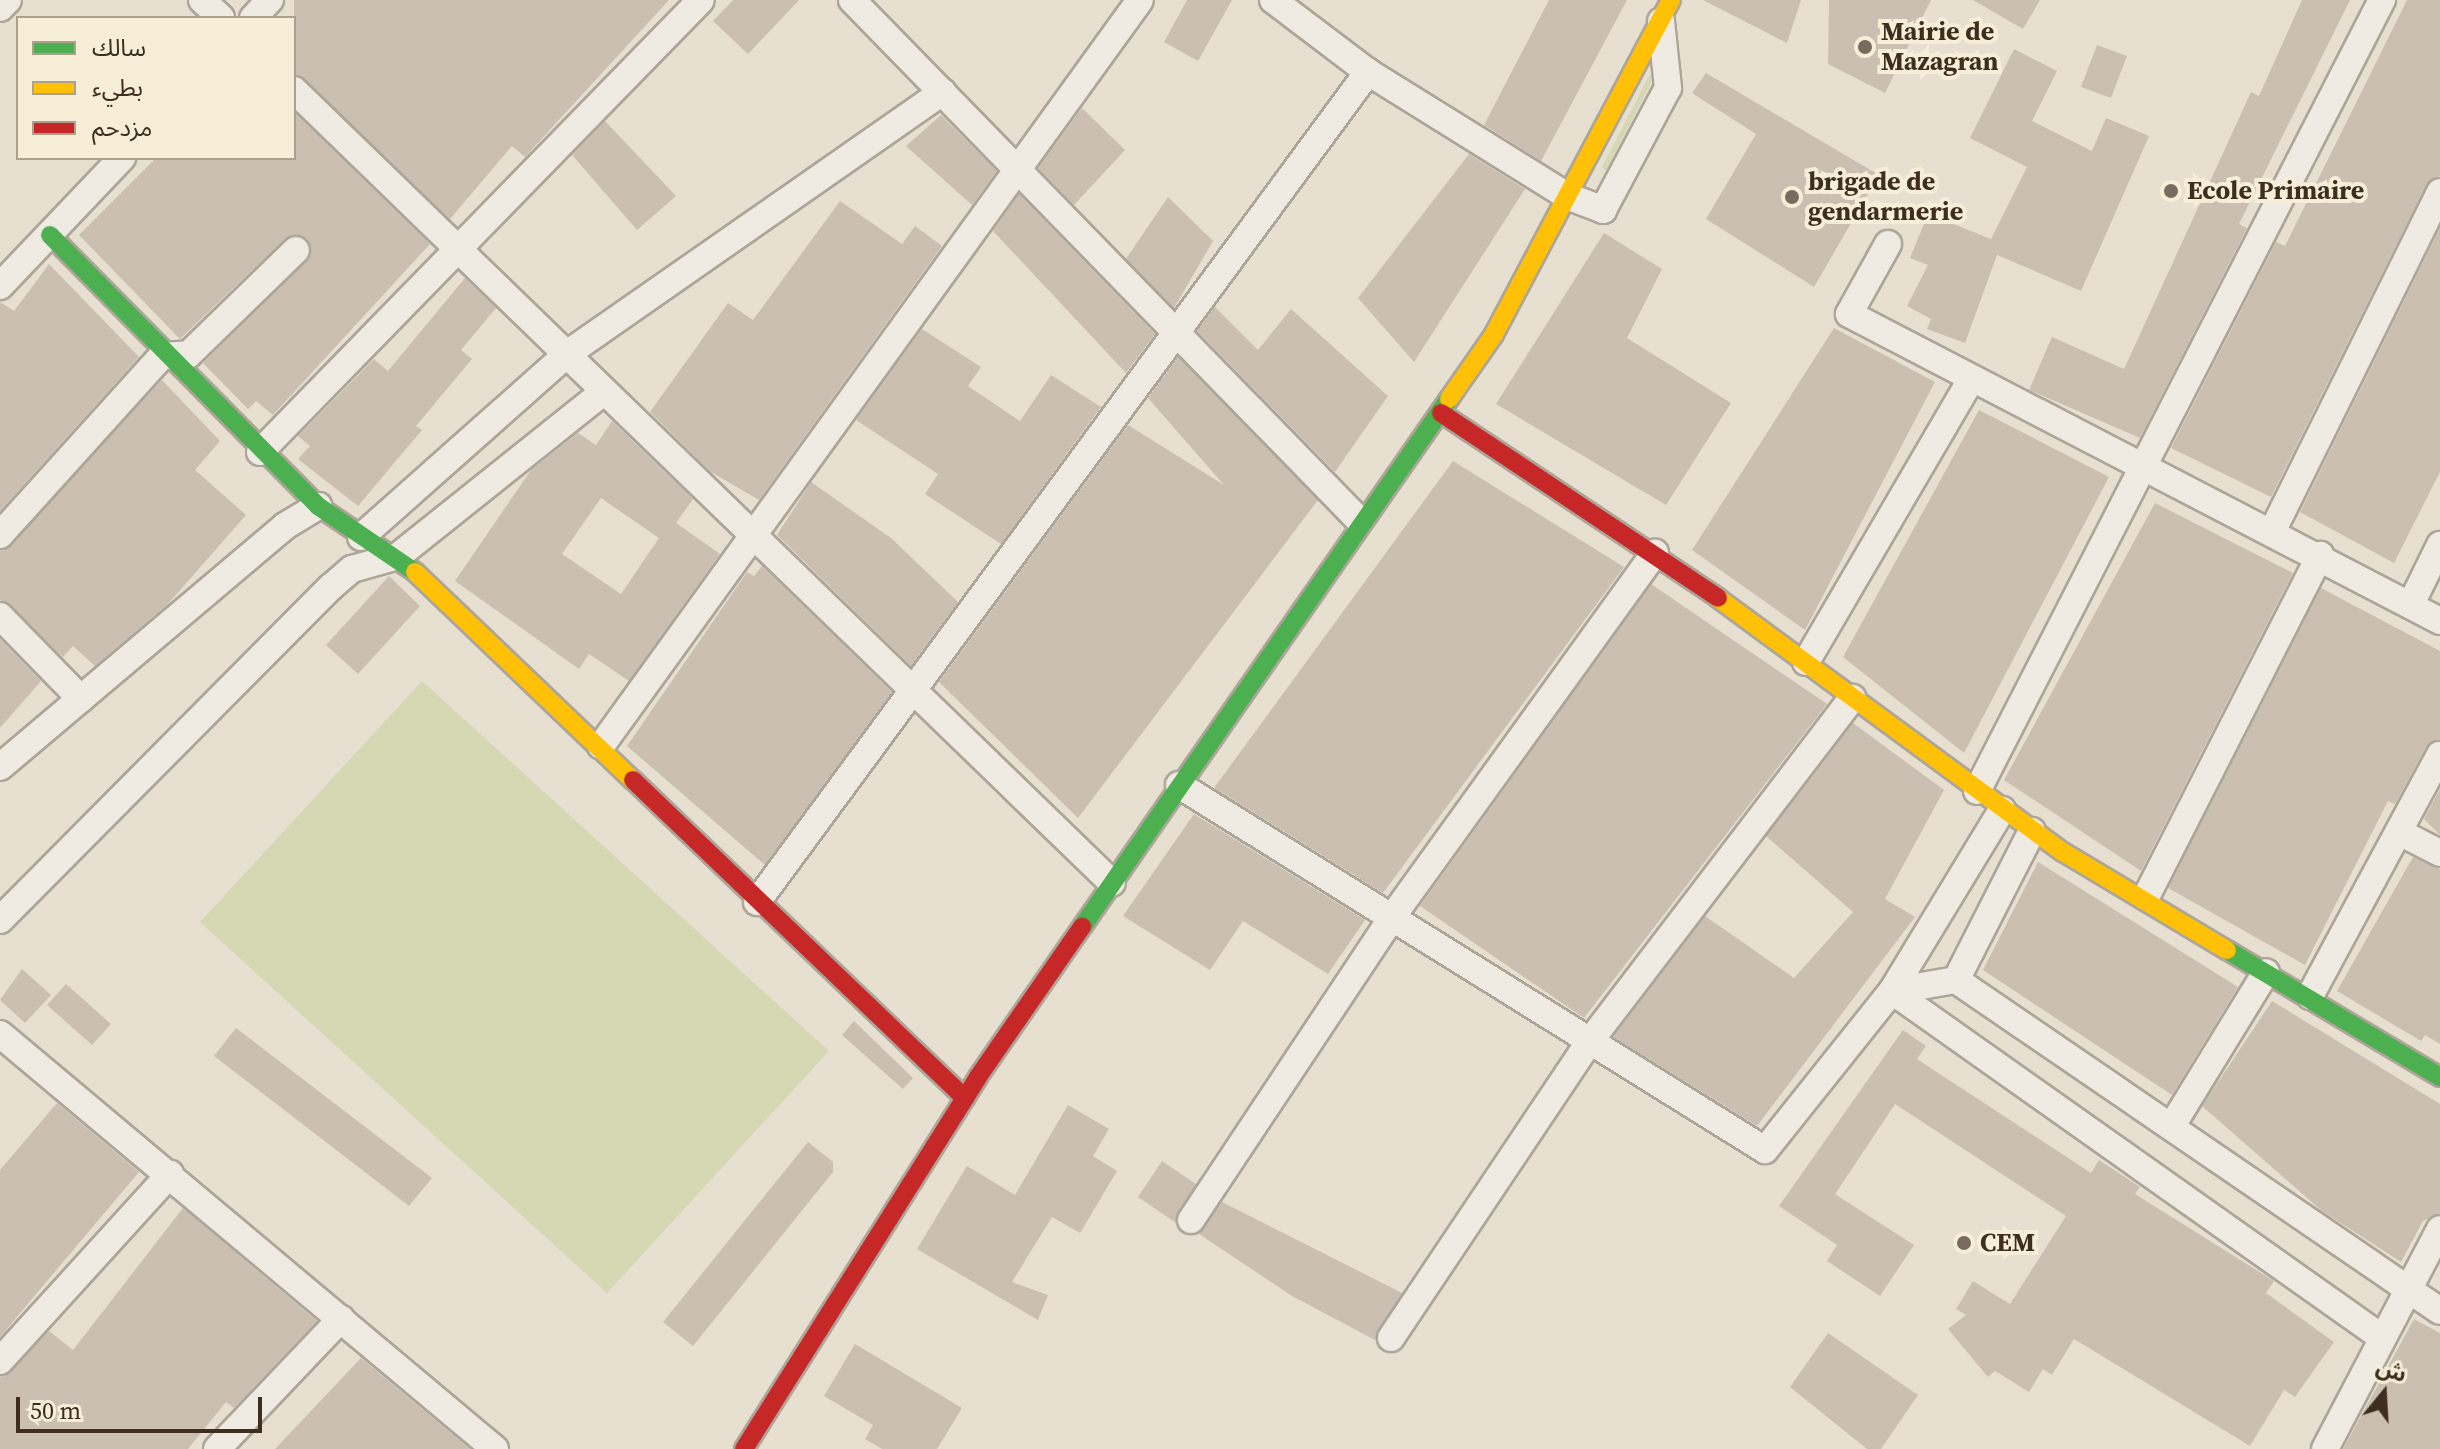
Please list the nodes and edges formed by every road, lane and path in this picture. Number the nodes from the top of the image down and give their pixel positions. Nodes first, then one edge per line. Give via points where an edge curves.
1 (8, 0) edge
2 (202, 0) edge
3 (270, 0) edge
4 (701, 0) edge
5 (852, 0) edge
6 (1140, 0) edge
7 (1273, 0) edge
8 (2382, 0) edge
9 (0, 8) edge
10 (1666, 10) edge
11 (219, 16) edge
12 (255, 16) edge
13 (1368, 72) junction
14 (296, 92) edge
15 (943, 92) junction
16 (120, 160) edge
17 (1017, 164) junction
18 (2440, 192) edge
19 (1567, 196) junction
20 (50, 235) junction
21 (1888, 244) dead end
22 (296, 250) dead end
23 (459, 251) junction
24 (0, 286) edge
25 (1175, 326) junction
26 (567, 354) junction
27 (162, 356) junction
28 (1971, 380) junction
29 (601, 394) junction
30 (1441, 413) junction
31 (260, 452) junction
32 (2141, 469) junction
33 (318, 506) junction
34 (1359, 520) junction
35 (2273, 530) junction
36 (0, 535) edge
37 (361, 537) junction
38 (754, 541) junction
39 (2440, 545) edge
40 (1655, 552) junction
41 (2320, 555) junction
42 (398, 556) junction
43 (2411, 604) junction
44 (0, 616) edge
45 (2440, 621) edge
46 (1806, 662) junction
47 (916, 687) junction
48 (1852, 698) junction
49 (81, 699) junction
50 (601, 746) junction
51 (2440, 755) edge
52 (0, 767) edge
53 (1179, 785) junction
54 (1977, 791) junction
55 (2002, 810) junction
56 (2032, 831) junction
57 (2399, 832) junction
58 (2440, 853) edge
59 (1112, 883) junction
60 (2146, 897) junction
61 (757, 902) junction
62 (0, 920) edge
63 (1390, 920) junction
64 (2266, 972) junction
65 (1956, 980) junction
66 (1892, 991) junction
67 (2310, 996) junction
68 (0, 1034) edge
69 (1587, 1045) junction
70 (2440, 1077) edge
71 (965, 1098) junction
72 (2173, 1124) junction
73 (170, 1174) junction
74 (1191, 1220) dead end
75 (2440, 1229) edge
76 (2406, 1293) junction
77 (2440, 1311) edge
78 (341, 1319) junction
79 (2381, 1337) junction
80 (1391, 1338) dead end
81 (0, 1361) edge
82 (217, 1449) edge
83 (495, 1449) edge
84 (744, 1449) edge
85 (2325, 1449) edge

1 - 9 street
2 - 11 street
3 - 12 street
4 - 23 street
5 - 15 street
6 - 17 street
7 - 13 street
8 - 32 street
10 - 19 street
10 - 19 street via 1668,88 1603,210
13 - 19 street
13 - 25 street
14 - 23 street
15 - 17 street
15 - 26 street
16 - 20 street
17 - 25 street
17 - 38 street
18 - 35 street
19 - 30 street via 1493,336
20 - 24 street
20 - 27 street
21 - 28 street via 1849,314
22 - 27 street via 189,354
23 - 26 street
23 - 31 street
25 - 34 street
25 - 47 street
26 - 29 street
26 - 37 street
27 - 31 street
27 - 36 street
28 - 32 street
28 - 46 street
29 - 38 street
29 - 42 street
30 - 34 street
30 - 40 street
31 - 33 street
32 - 35 street
32 - 54 street
33 - 37 street
33 - 49 street via 285,526
34 - 53 street
35 - 41 street
37 - 42 street
38 - 47 street
38 - 50 street
39 - 43 street
40 - 46 street
40 - 63 street
41 - 43 street
41 - 60 street
42 - 50 street
42 - 62 street via 352,569 331,587
43 - 45 street
44 - 49 street
46 - 48 street
47 - 59 street
47 - 61 street
48 - 54 street
48 - 69 street
49 - 52 street
50 - 61 street
51 - 57 street
53 - 59 street
53 - 63 street
54 - 55 street
55 - 56 street
55 - 66 street
56 - 60 street
56 - 65 street
57 - 58 street
57 - 67 street
59 - 71 street
60 - 64 street
61 - 71 street
63 - 69 street
63 - 74 street
64 - 67 street
64 - 72 street
65 - 66 street
65 - 72 street
66 - 69 street via 1765,1150
66 - 79 street
67 - 70 street
68 - 73 street
69 - 80 street
71 - 84 street
72 - 76 street
73 - 78 street
73 - 81 street
75 - 76 street
76 - 77 street
76 - 79 street
78 - 82 street
78 - 83 street
79 - 85 street

